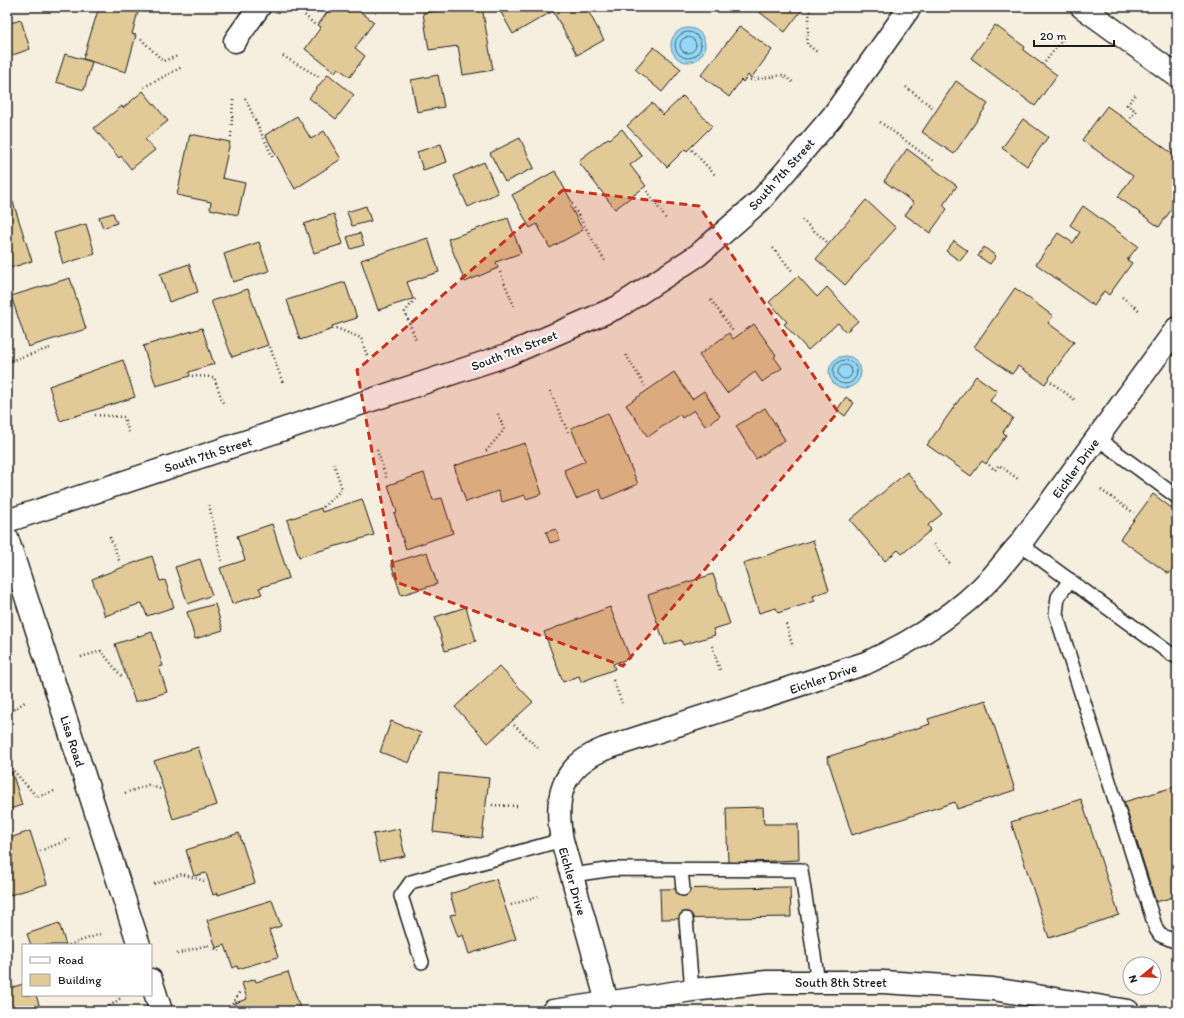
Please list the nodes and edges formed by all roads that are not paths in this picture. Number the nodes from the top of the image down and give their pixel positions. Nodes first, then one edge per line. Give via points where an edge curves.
1 (259, 7) edge
2 (910, 7) edge
3 (1082, 7) edge
4 (235, 41) dead end
5 (1177, 76) edge
6 (1176, 333) edge
7 (1097, 438) junction
8 (1177, 498) edge
9 (7, 521) edge
10 (7, 538) edge
11 (1020, 544) junction
12 (1070, 580) junction
13 (1177, 657) edge
14 (562, 840) junction
15 (681, 870) junction
16 (572, 876) junction
17 (683, 889) dead end
18 (686, 919) dead end
19 (1177, 942) edge
20 (139, 944) edge
21 (422, 962) dead end
22 (818, 982) junction
23 (152, 983) edge
24 (692, 990) junction
25 (607, 1002) junction
26 (161, 1011) edge
27 (553, 1011) edge
28 (1128, 1011) edge

1 - 4 street
2 - 9 street, South 7th Street via 832,117 761,200 698,255 618,307 507,355
3 - 5 street
6 - 7 street, Eichler Drive
7 - 8 lane
7 - 11 street, Eichler Drive
10 - 20 street, Lisa Road
11 - 12 lane
11 - 14 street, Eichler Drive via 992,577 957,610 887,654 844,671 604,749 590,756 571,773 561,792 558,814
12 - 13 lane
12 - 19 lane via 1058,597 1056,614 1156,929 1160,935
14 - 16 street, Eichler Drive
14 - 21 lane via 411,882 401,896
15 - 16 lane via 614,869
15 - 17 lane
15 - 22 lane via 801,870
16 - 25 street, Eichler Drive
18 - 24 lane
22 - 24 street, South 8th Street via 767,982
22 - 28 street, South 8th Street via 883,982 994,989
23 - 26 street
24 - 25 street, South 8th Street
25 - 27 street, South 8th Street

